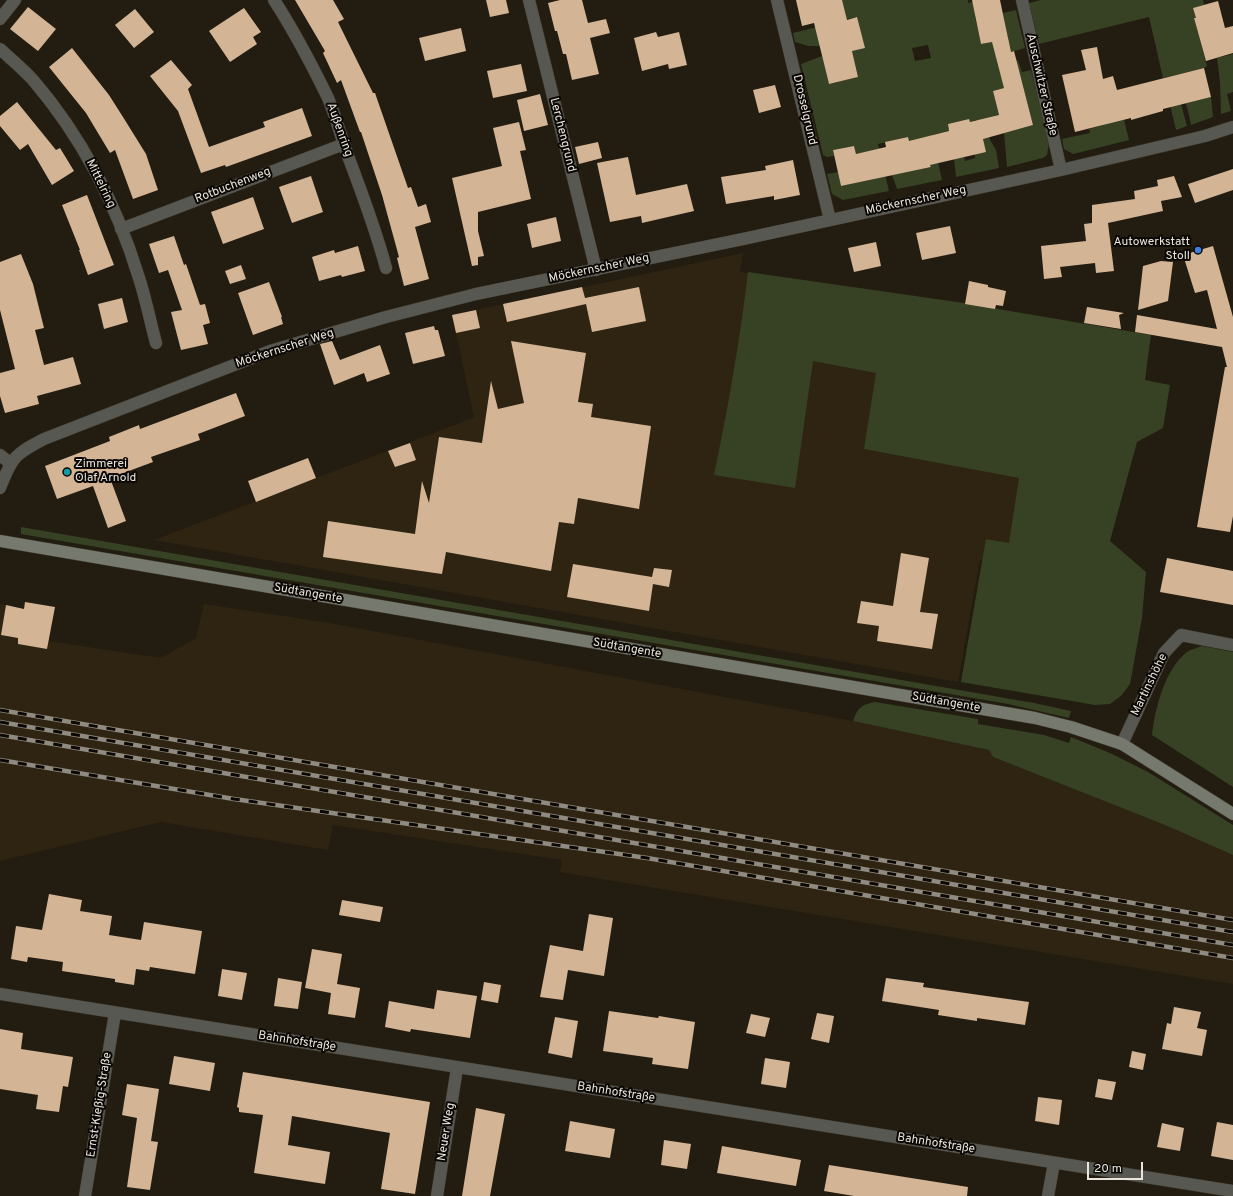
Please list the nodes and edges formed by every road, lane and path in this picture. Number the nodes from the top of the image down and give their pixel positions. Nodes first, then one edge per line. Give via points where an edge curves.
1 (15, 0) edge
2 (274, 0) edge
3 (529, 0) edge
4 (777, 0) edge
5 (1022, 0) edge
6 (0, 19) edge
7 (0, 49) edge
8 (1233, 127) edge
9 (344, 144) junction
10 (1061, 170) junction
11 (830, 220) junction
12 (121, 229) junction
13 (386, 268) dead end
14 (596, 270) junction
15 (156, 343) dead end
16 (0, 455) edge
17 (10, 462) junction
18 (0, 488) edge
19 (0, 541) edge
20 (1233, 645) edge
21 (1122, 744) junction
22 (1233, 814) edge
23 (0, 994) edge
24 (115, 1013) junction
25 (457, 1068) junction
26 (1054, 1163) junction
27 (1233, 1191) edge
28 (85, 1196) edge
29 (437, 1196) edge
30 (1048, 1196) edge

1 - 6 street
2 - 9 street, Außenring via 329,100
3 - 14 street, Lerchengrund
4 - 11 street, Drosselgrund
5 - 10 street, Auschwitzer Straße
7 - 12 street, Mittelring via 33,79 70,129 98,177
8 - 10 street, Möckernscher Weg
9 - 12 street, Rotbuchenweg
9 - 13 street, Außenring
10 - 11 street, Möckernscher Weg
11 - 14 street, Möckernscher Weg
12 - 15 street, Mittelring via 139,278
14 - 17 street, Möckernscher Weg via 476,294 270,351 44,439 25,449
16 - 17 street
17 - 18 street, Möckernscher Weg
19 - 21 street, Südtangente via 1035,718
20 - 21 street, Martinshöhe via 1181,635 1164,653
21 - 22 street, Südtangente
23 - 24 street, Bahnhofstraße
24 - 25 street, Bahnhofstraße
24 - 28 street, Ernst-Kießig-Straße
25 - 26 street, Bahnhofstraße
25 - 29 street, Neuer Weg
26 - 27 street, Bahnhofstraße
26 - 30 street

